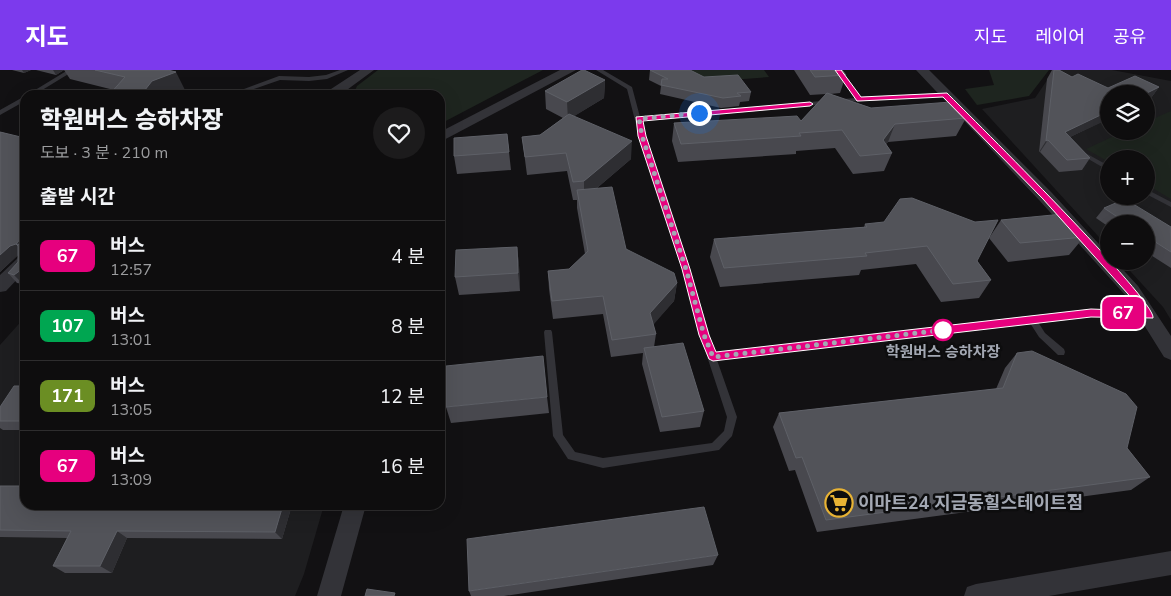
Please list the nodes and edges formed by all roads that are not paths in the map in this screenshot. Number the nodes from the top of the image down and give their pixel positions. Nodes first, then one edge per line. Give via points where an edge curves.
1 (72, 70) edge
2 (345, 70) edge
3 (368, 70) edge
4 (570, 70) edge
5 (599, 70) edge
6 (839, 70) edge
7 (922, 70) edge
8 (39, 90) edge
9 (245, 90) edge
10 (340, 90) edge
11 (945, 95) junction
12 (859, 99) junction
13 (20, 101) edge
14 (0, 113) edge
15 (639, 119) junction
16 (445, 135) edge
17 (1076, 150) edge
18 (1100, 164) edge
19 (1155, 196) edge
20 (1171, 205) edge
21 (20, 266) edge
22 (0, 286) edge
23 (1149, 315) junction
24 (1032, 320) junction
25 (548, 332) dead end
26 (1061, 352) dead end
27 (1171, 352) edge
28 (713, 357) junction
29 (355, 510) edge
30 (1171, 562) edge
31 (329, 596) edge
32 (976, 596) edge

1 - 8 lane
2 - 9 lane via 327,77 279,78
3 - 10 street
4 - 16 street
5 - 15 lane via 630,88
6 - 12 lane
7 - 11 street
11 - 12 lane
11 - 23 street via 1046,197 1132,291
12 - 15 lane
13 - 14 lane
15 - 28 lane
17 - 18 lane
19 - 20 lane
21 - 22 street
23 - 24 lane via 1091,313
23 - 27 street
24 - 26 lane via 1042,335
24 - 28 lane
25 - 28 lane via 558,436 572,456 603,463 715,447 729,433 732,417
29 - 31 street
30 - 32 street

